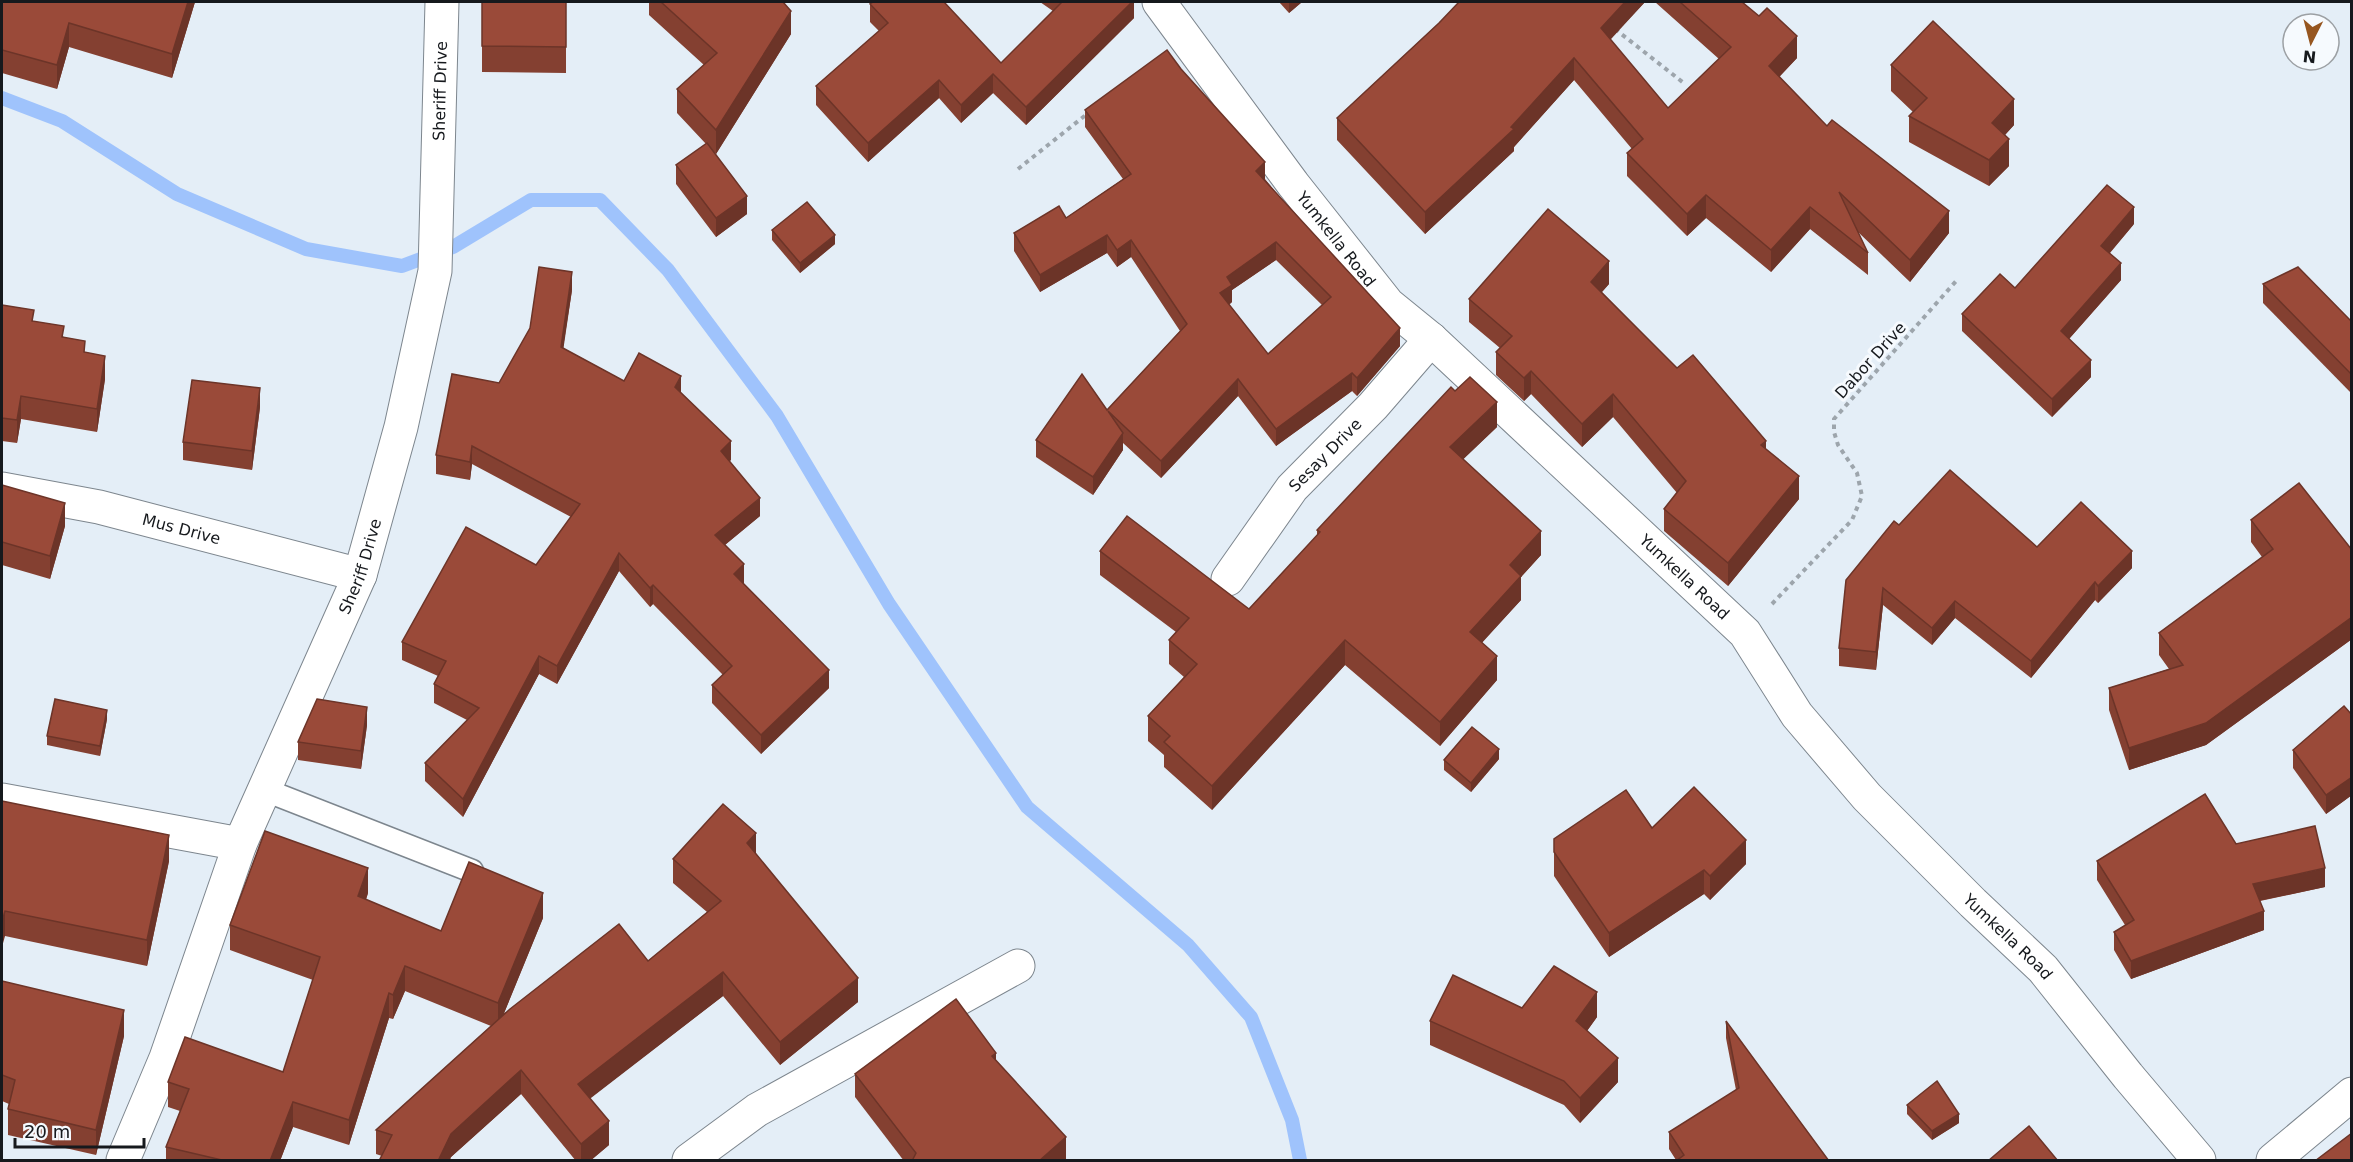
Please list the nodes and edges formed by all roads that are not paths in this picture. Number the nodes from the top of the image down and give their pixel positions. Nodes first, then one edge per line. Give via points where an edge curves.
1 (442, 2) edge
2 (1159, 2) edge
3 (1431, 339) junction
4 (2, 489) edge
5 (360, 575) junction
6 (1228, 579) dead end
7 (265, 790) junction
8 (2, 800) edge
9 (240, 844) junction
10 (472, 871) edge
11 (1018, 966) dead end
12 (2352, 1094) edge
13 (123, 1161) edge
14 (689, 1161) edge
15 (2199, 1161) edge
16 (2273, 1161) edge

1 - 5 street, Sheriff Drive via 435,271 401,427
2 - 3 street, Yumkella Road via 1293,184 1388,304
3 - 6 street, Sesay Drive via 1292,489
3 - 15 street, Yumkella Road via 1745,633 1797,715 1860,788 2043,969
4 - 5 street, Mus Drive via 99,507
5 - 7 street, Sheriff Drive
7 - 9 street, Sheriff Drive
7 - 10 lane
8 - 9 street
9 - 13 street, Sheriff Drive via 166,1058
11 - 14 street via 756,1110
12 - 16 street

